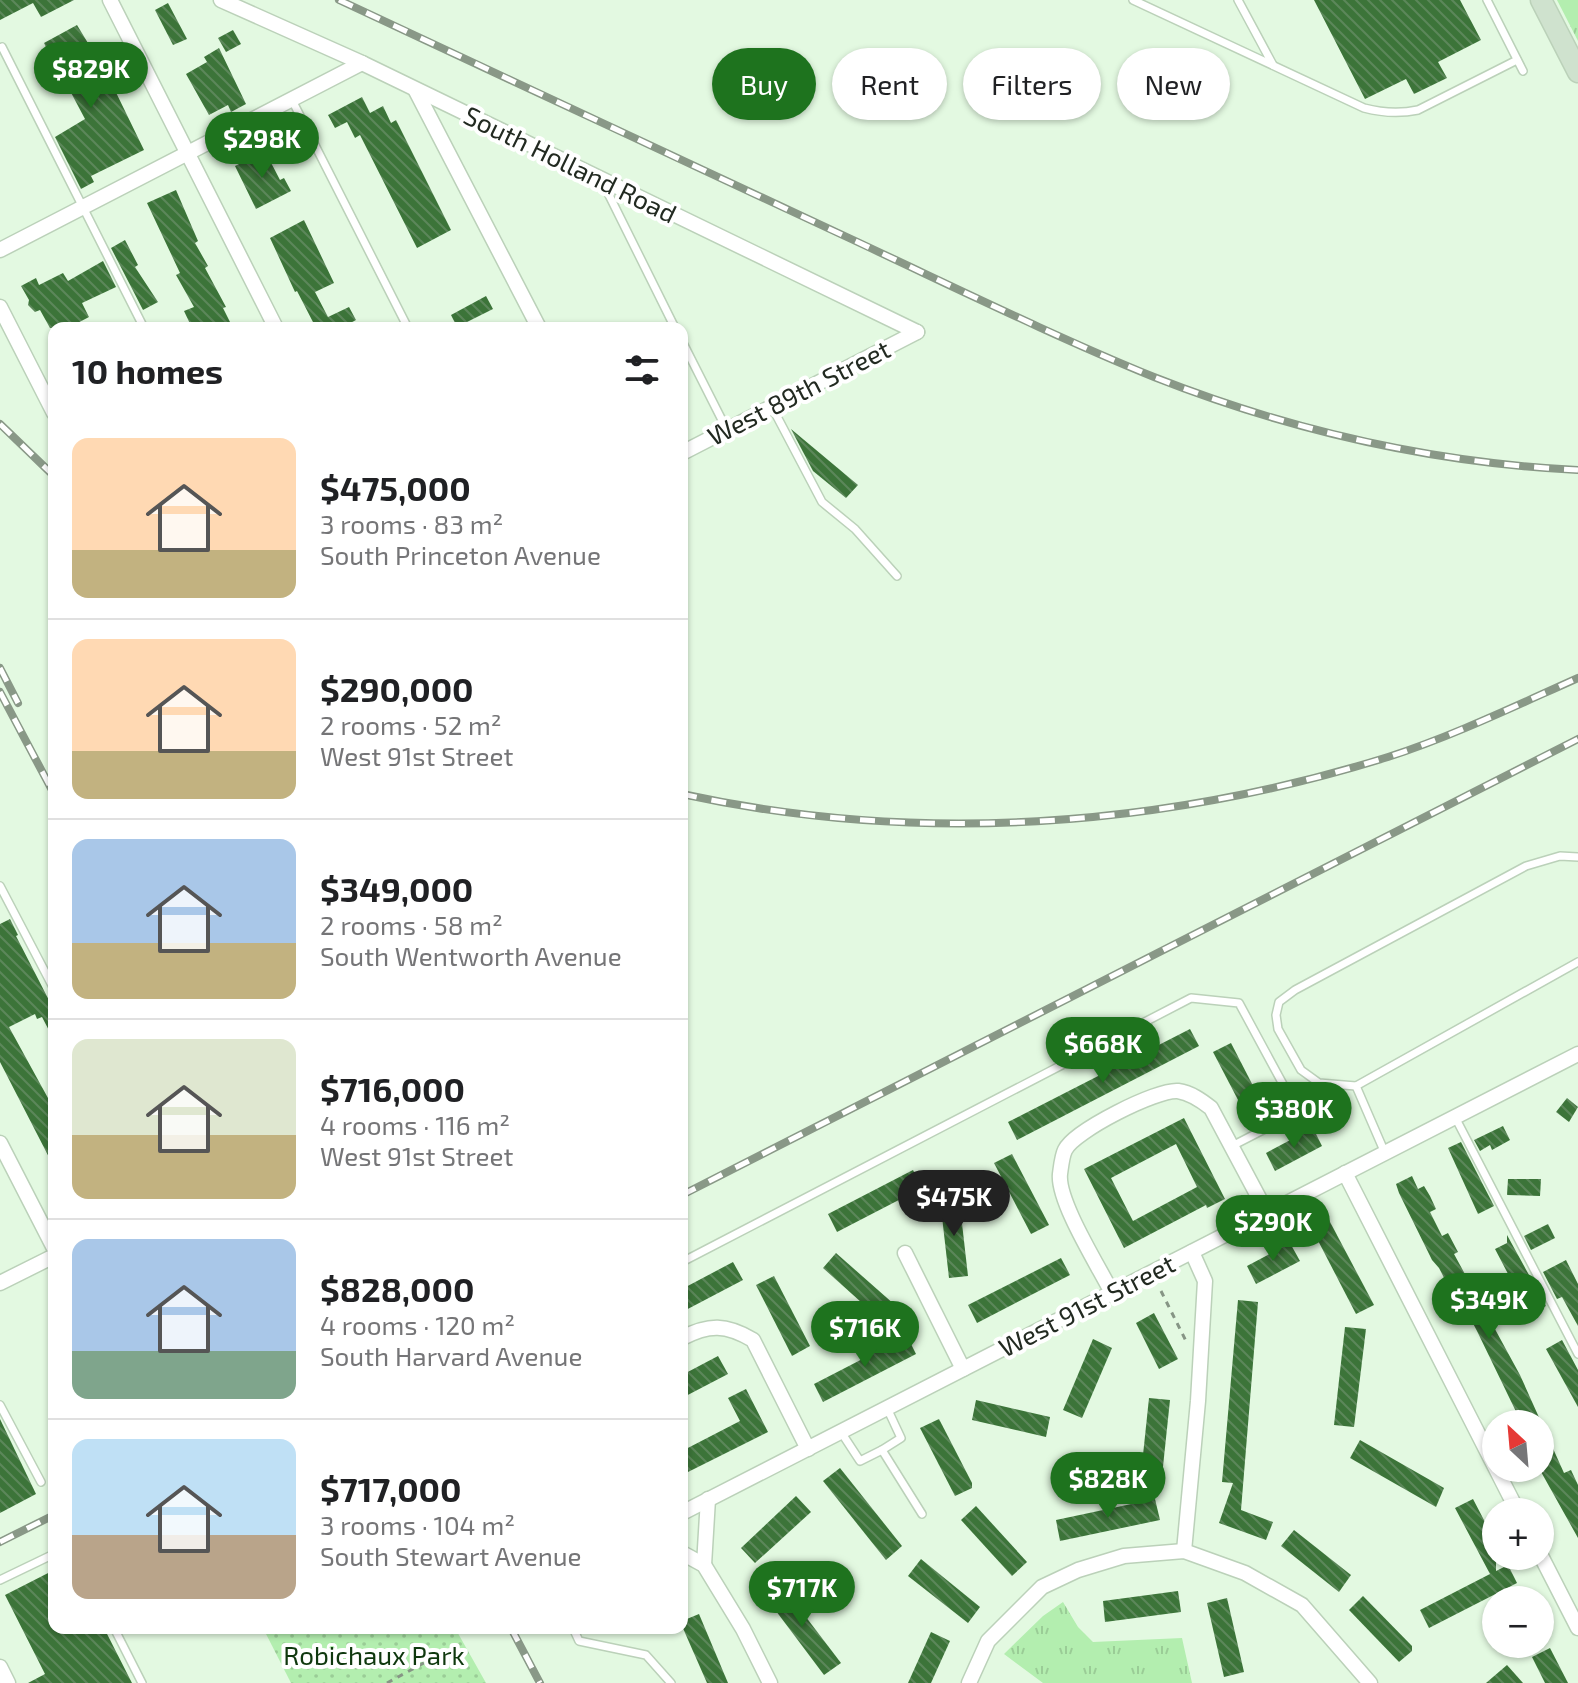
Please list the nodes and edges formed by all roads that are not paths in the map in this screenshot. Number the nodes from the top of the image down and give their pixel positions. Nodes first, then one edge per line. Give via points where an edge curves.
1 (110, 0) edge
2 (221, 0) edge
3 (1133, 0) edge
4 (1238, 0) edge
5 (1487, 0) edge
6 (1541, 0) edge
7 (2, 47) edge
8 (1517, 60) junction
9 (362, 63) junction
10 (1273, 65) junction
11 (1523, 71) dead end
12 (1578, 72) edge
13 (416, 91) junction
14 (292, 100) junction
15 (187, 155) junction
16 (601, 180) junction
17 (83, 208) junction
18 (0, 250) edge
19 (0, 307) edge
20 (141, 322) edge
21 (273, 322) edge
22 (405, 322) edge
23 (536, 322) edge
24 (672, 322) edge
25 (917, 332) joint
26 (688, 353) edge
27 (48, 401) edge
28 (772, 407) junction
29 (727, 430) junction
30 (688, 450) edge
31 (897, 576) dead end
32 (1578, 857) edge
33 (0, 886) edge
34 (1578, 962) edge
35 (48, 978) edge
36 (1578, 1054) edge
37 (1356, 1086) junction
38 (1455, 1117) junction
39 (0, 1143) edge
40 (1232, 1146) junction
41 (1385, 1153) junction
42 (1345, 1173) junction
43 (1267, 1213) junction
44 (48, 1236) edge
45 (1192, 1252) junction
46 (905, 1253) dead end
47 (48, 1259) edge
48 (688, 1259) edge
49 (0, 1283) edge
50 (1112, 1293) junction
51 (688, 1335) edge
52 (1578, 1354) edge
53 (963, 1369) junction
54 (0, 1405) edge
55 (887, 1408) junction
56 (841, 1432) junction
57 (808, 1449) junction
58 (882, 1450) junction
59 (41, 1482) dead end
60 (1511, 1498) edge
61 (708, 1499) junction
62 (688, 1510) edge
63 (922, 1514) dead end
64 (1184, 1551) junction
65 (688, 1556) edge
66 (48, 1557) edge
67 (704, 1565) junction
68 (1548, 1570) edge
69 (0, 1580) edge
70 (1578, 1590) edge
71 (1562, 1598) junction
72 (1578, 1628) edge
73 (117, 1634) edge
74 (576, 1634) edge
75 (0, 1667) edge
76 (8, 1683) edge
77 (142, 1683) edge
78 (671, 1683) edge
79 (770, 1683) edge
80 (969, 1683) edge
81 (1370, 1683) edge

1 - 15 street
2 - 9 street, South Holland Road
3 - 10 lane
4 - 10 lane
5 - 8 lane
6 - 12 main road
7 - 17 lane
8 - 10 lane via 1431,105 1402,113 1364,108
8 - 11 lane
9 - 13 street, South Holland Road
9 - 14 street
13 - 16 street, South Holland Road
13 - 23 street
14 - 15 street
14 - 22 lane
15 - 17 street
15 - 21 street
16 - 24 lane
16 - 25 street, South Holland Road
17 - 18 street
17 - 20 lane
19 - 27 street
25 - 28 street, West 89th Street
26 - 29 lane
28 - 29 street, West 89th Street
28 - 31 lane via 822,502
29 - 30 street, West 89th Street
32 - 37 lane via 1560,856 1526,866 1279,1002 1278,1029 1301,1070 1319,1083
33 - 35 lane
34 - 37 lane
36 - 38 street, West 91st Street
37 - 41 lane
38 - 41 street, West 91st Street
38 - 52 lane
39 - 44 street
40 - 43 street
40 - 48 lane via 1298,1112 1239,1003 1191,998
40 - 50 street via 1211,1108 1178,1091 1159,1093 1082,1132 1065,1149 1059,1177 1063,1196
41 - 42 street, West 91st Street
42 - 43 street, West 91st Street
42 - 60 street
43 - 45 street, West 91st Street
45 - 50 street, West 91st Street
45 - 64 street via 1205,1281
46 - 53 street
47 - 49 street
50 - 53 street, West 91st Street
51 - 57 street via 719,1328 753,1340
53 - 55 street, West 91st Street
54 - 59 lane
55 - 56 street, West 91st Street
55 - 58 lane via 901,1438
56 - 57 street, West 91st Street
56 - 58 lane via 860,1461
57 - 61 street, West 91st Street
58 - 63 lane
61 - 62 street, West 91st Street
61 - 67 street
64 - 80 street via 1124,1556 1042,1587 988,1641
64 - 81 street via 1245,1573 1302,1605
65 - 67 street
66 - 69 lane
67 - 79 street
68 - 71 street
70 - 71 street
71 - 72 street
73 - 77 lane
74 - 78 lane via 579,1641 646,1655
75 - 76 street

